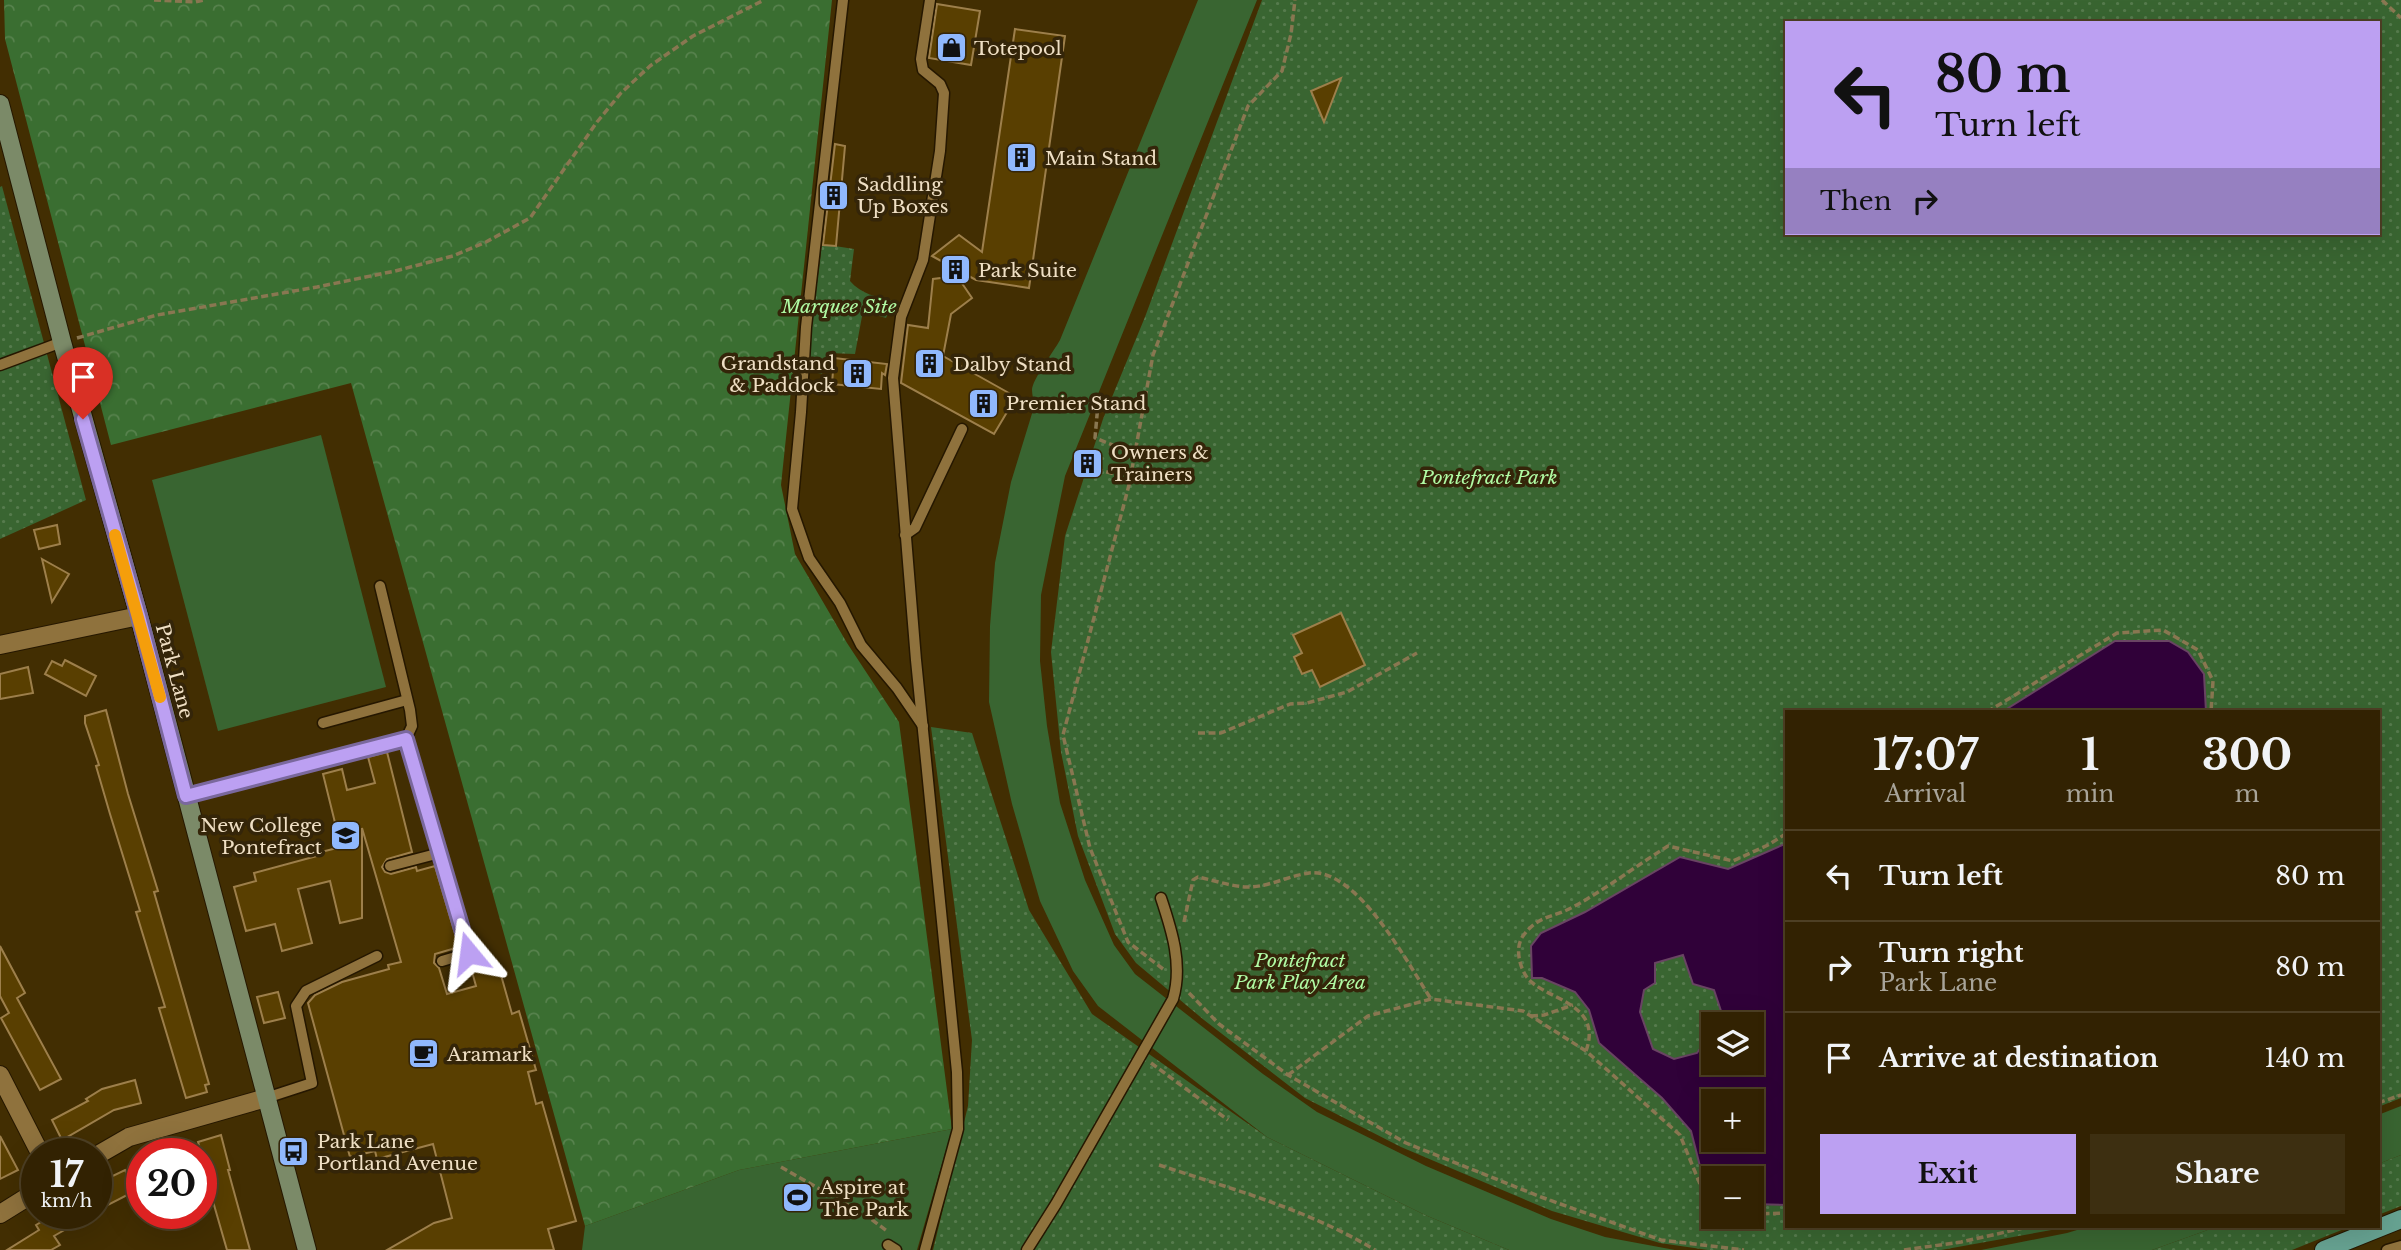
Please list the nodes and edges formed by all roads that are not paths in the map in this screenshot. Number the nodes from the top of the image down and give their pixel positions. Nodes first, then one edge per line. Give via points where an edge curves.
1 (844, 0) edge
2 (930, 0) edge
3 (0, 104) edge
4 (62, 342) junction
5 (0, 365) edge
6 (962, 429) dead end
7 (905, 535) junction
8 (380, 586) dead end
9 (139, 616) junction
10 (0, 645) edge
11 (407, 700) junction
12 (323, 723) dead end
13 (923, 727) junction
14 (406, 739) junction
15 (186, 796) junction
16 (440, 853) junction
17 (390, 866) dead end
18 (1161, 898) dead end
19 (377, 956) dead end
20 (442, 961) dead end
21 (0, 1074) edge
22 (265, 1098) junction
23 (32, 1138) edge
24 (112, 1147) edge
25 (21, 1201) edge
26 (0, 1214) edge
27 (2401, 1219) edge
28 (2380, 1227) edge
29 (2379, 1228) edge
30 (2401, 1246) edge
31 (307, 1250) edge
32 (925, 1250) edge
33 (1027, 1250) edge
34 (2324, 1250) edge
35 (2387, 1250) edge

1 - 13 lane via 806,327 792,509 809,558 840,603 861,645
2 - 7 lane via 921,59 923,70 940,84 945,101 928,233 901,317 893,378
3 - 4 main road, Park Lane
4 - 5 lane
4 - 9 main road, Park Lane
6 - 7 lane via 915,528
7 - 13 lane
8 - 11 lane
9 - 10 street
9 - 15 main road, Park Lane
11 - 12 lane
11 - 14 lane via 412,726
13 - 32 lane via 957,1072 958,1129
14 - 15 lane
14 - 16 lane
15 - 22 main road, Park Lane
16 - 17 lane
16 - 20 lane via 469,953
18 - 33 lane via 1178,982 1173,999
19 - 22 lane via 306,991 296,1006 312,1083
21 - 23 street
22 - 24 street via 129,1137
22 - 31 main road, Park Lane
25 - 26 street
27 - 28 main road
29 - 34 main road
30 - 35 lane

